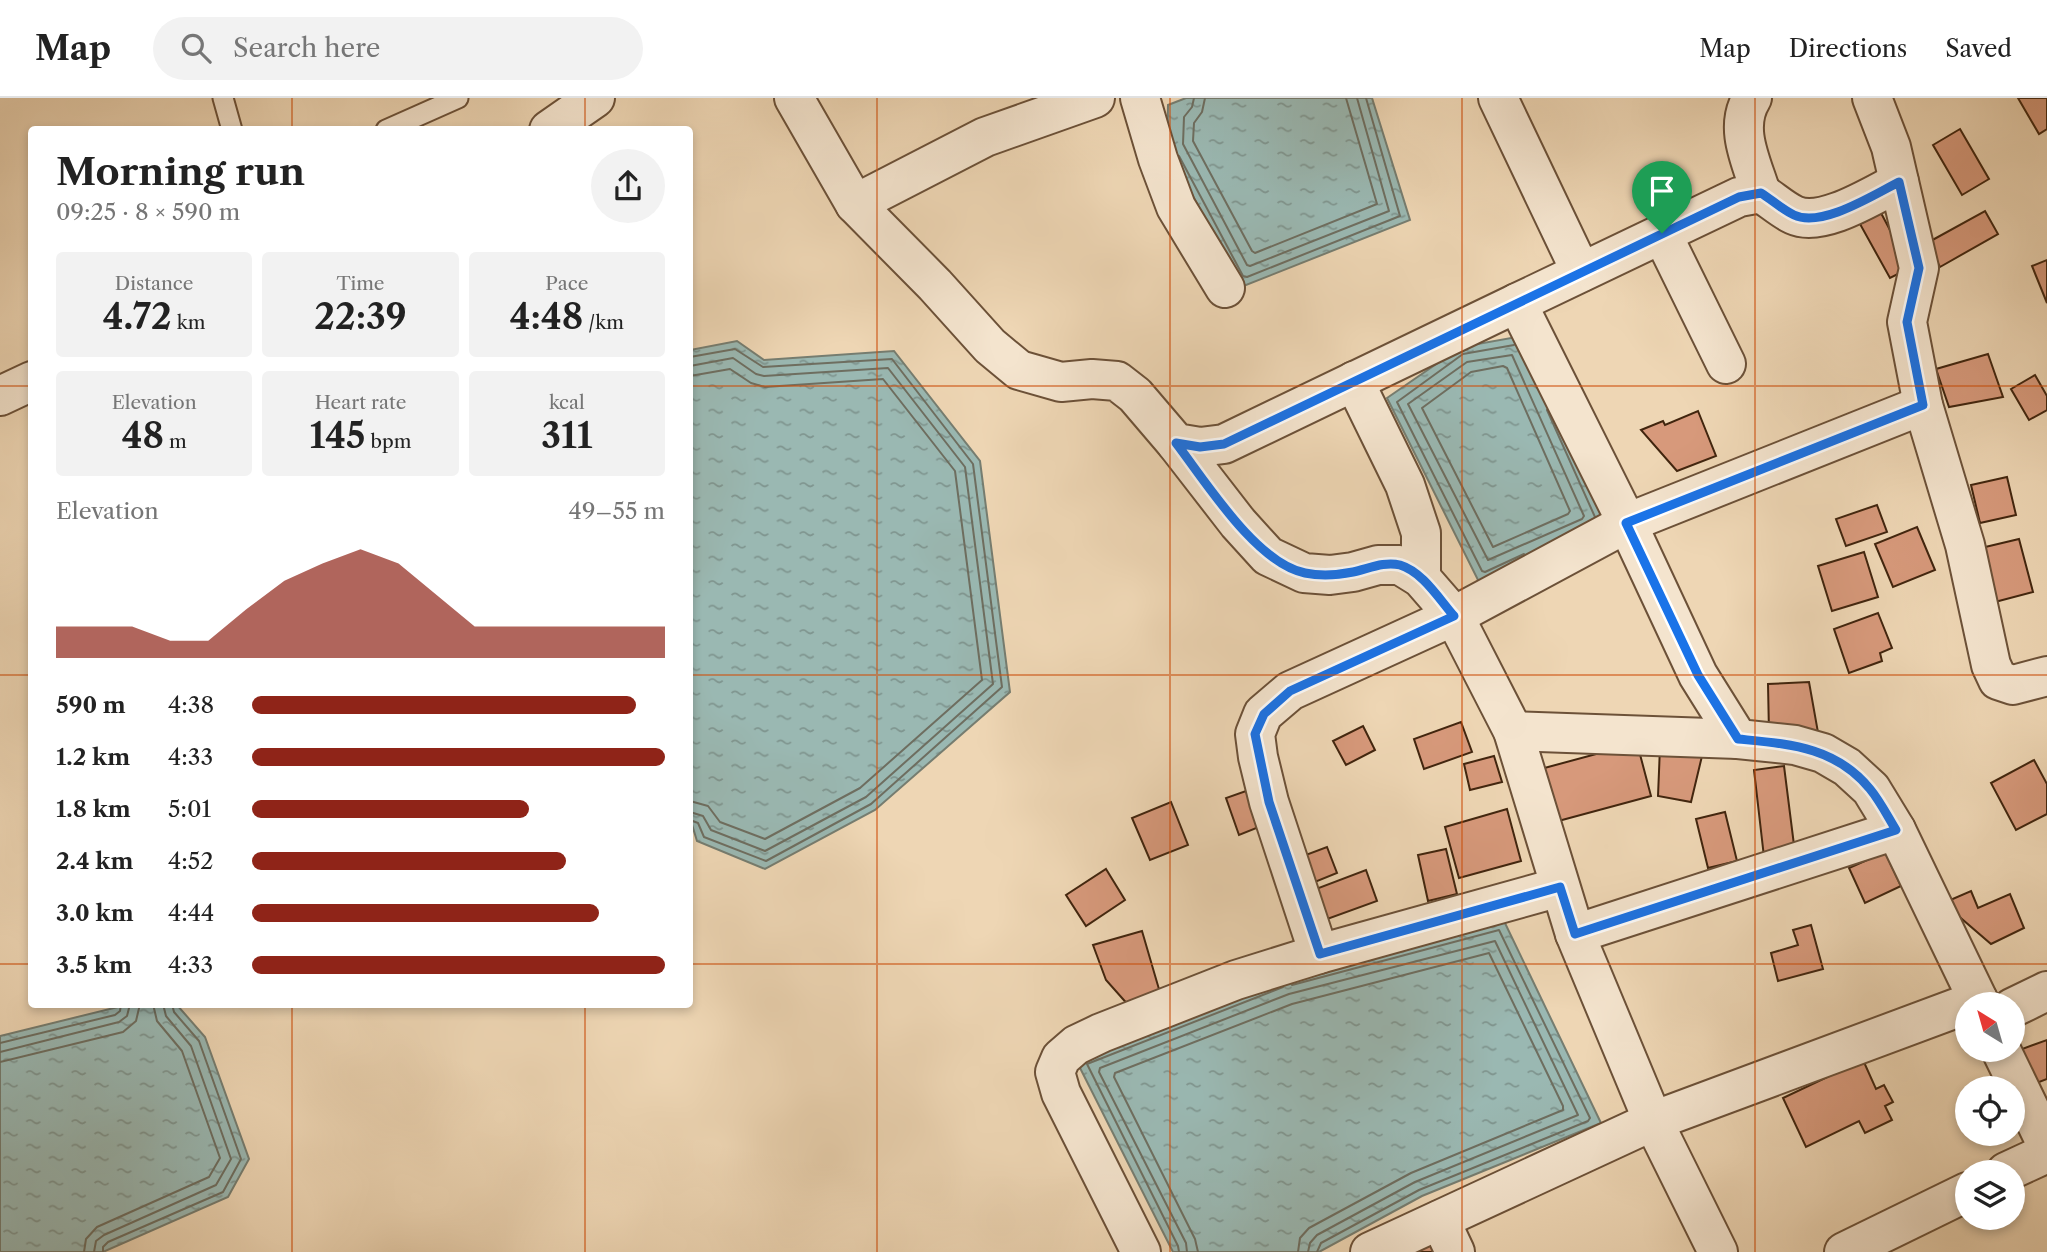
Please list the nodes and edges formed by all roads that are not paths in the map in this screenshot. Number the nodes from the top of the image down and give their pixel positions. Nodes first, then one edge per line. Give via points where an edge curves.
1 (223, 98) edge
2 (458, 98) edge
3 (595, 98) edge
4 (794, 98) edge
5 (1140, 98) edge
6 (1499, 98) edge
7 (1752, 98) edge
8 (1872, 98) edge
9 (1072, 102) edge
10 (231, 126) edge
11 (395, 126) edge
12 (555, 126) edge
13 (1899, 182) junction
14 (1761, 193) junction
15 (855, 204) junction
16 (1662, 233) junction
17 (1581, 272) junction
18 (1224, 288) dead end
19 (1517, 303) junction
20 (1726, 364) dead end
21 (1354, 381) junction
22 (28, 383) edge
23 (0, 396) edge
24 (1923, 405) junction
25 (1176, 443) junction
26 (1626, 523) junction
27 (1421, 578) junction
28 (1454, 616) junction
29 (2047, 676) edge
30 (1513, 732) junction
31 (1738, 739) junction
32 (1896, 830) junction
33 (1560, 887) junction
34 (1575, 934) junction
35 (1320, 954) junction
36 (2047, 991) edge
37 (1984, 992) edge
38 (2025, 996) edge
39 (1955, 1016) edge
40 (2007, 1062) edge
41 (1653, 1121) junction
42 (2047, 1145) edge
43 (2047, 1153) edge
44 (2025, 1163) edge
45 (1955, 1198) edge
46 (1447, 1236) edge
47 (1141, 1252) edge
48 (1370, 1252) edge
49 (1718, 1252) edge
50 (1844, 1252) edge

1 - 10 lane
2 - 11 lane
3 - 12 street
4 - 15 street
5 - 18 street via 1177,207
6 - 17 street
7 - 14 street via 1742,125
8 - 13 street
9 - 15 street via 985,137
13 - 14 street via 1840,211 1814,218 1795,216
13 - 24 street via 1919,268 1907,322
14 - 16 street via 1739,197
15 - 25 street via 990,346 1019,370 1061,382 1117,381
16 - 17 street
16 - 20 street
17 - 19 street
19 - 21 street
19 - 26 street
21 - 25 street via 1224,444
21 - 27 street via 1405,485 1421,533
22 - 23 street
24 - 26 street
24 - 29 street via 1965,545 1994,673 1998,680 2013,685
25 - 27 street via 1268,556 1304,573 1330,575 1400,565
26 - 28 street
26 - 31 street via 1698,675
27 - 28 street
28 - 30 street
28 - 35 street via 1290,691 1264,714 1255,734 1269,802
30 - 31 street
30 - 33 street
31 - 32 street via 1823,753 1871,789
32 - 34 street
32 - 37 street
33 - 34 street
33 - 35 street
34 - 41 street
35 - 47 street via 1236,980 1101,1033 1061,1058 1055,1072 1061,1093
36 - 38 street
39 - 41 street
40 - 42 street
41 - 46 street
41 - 49 street
43 - 44 street
45 - 50 street
46 - 48 street

